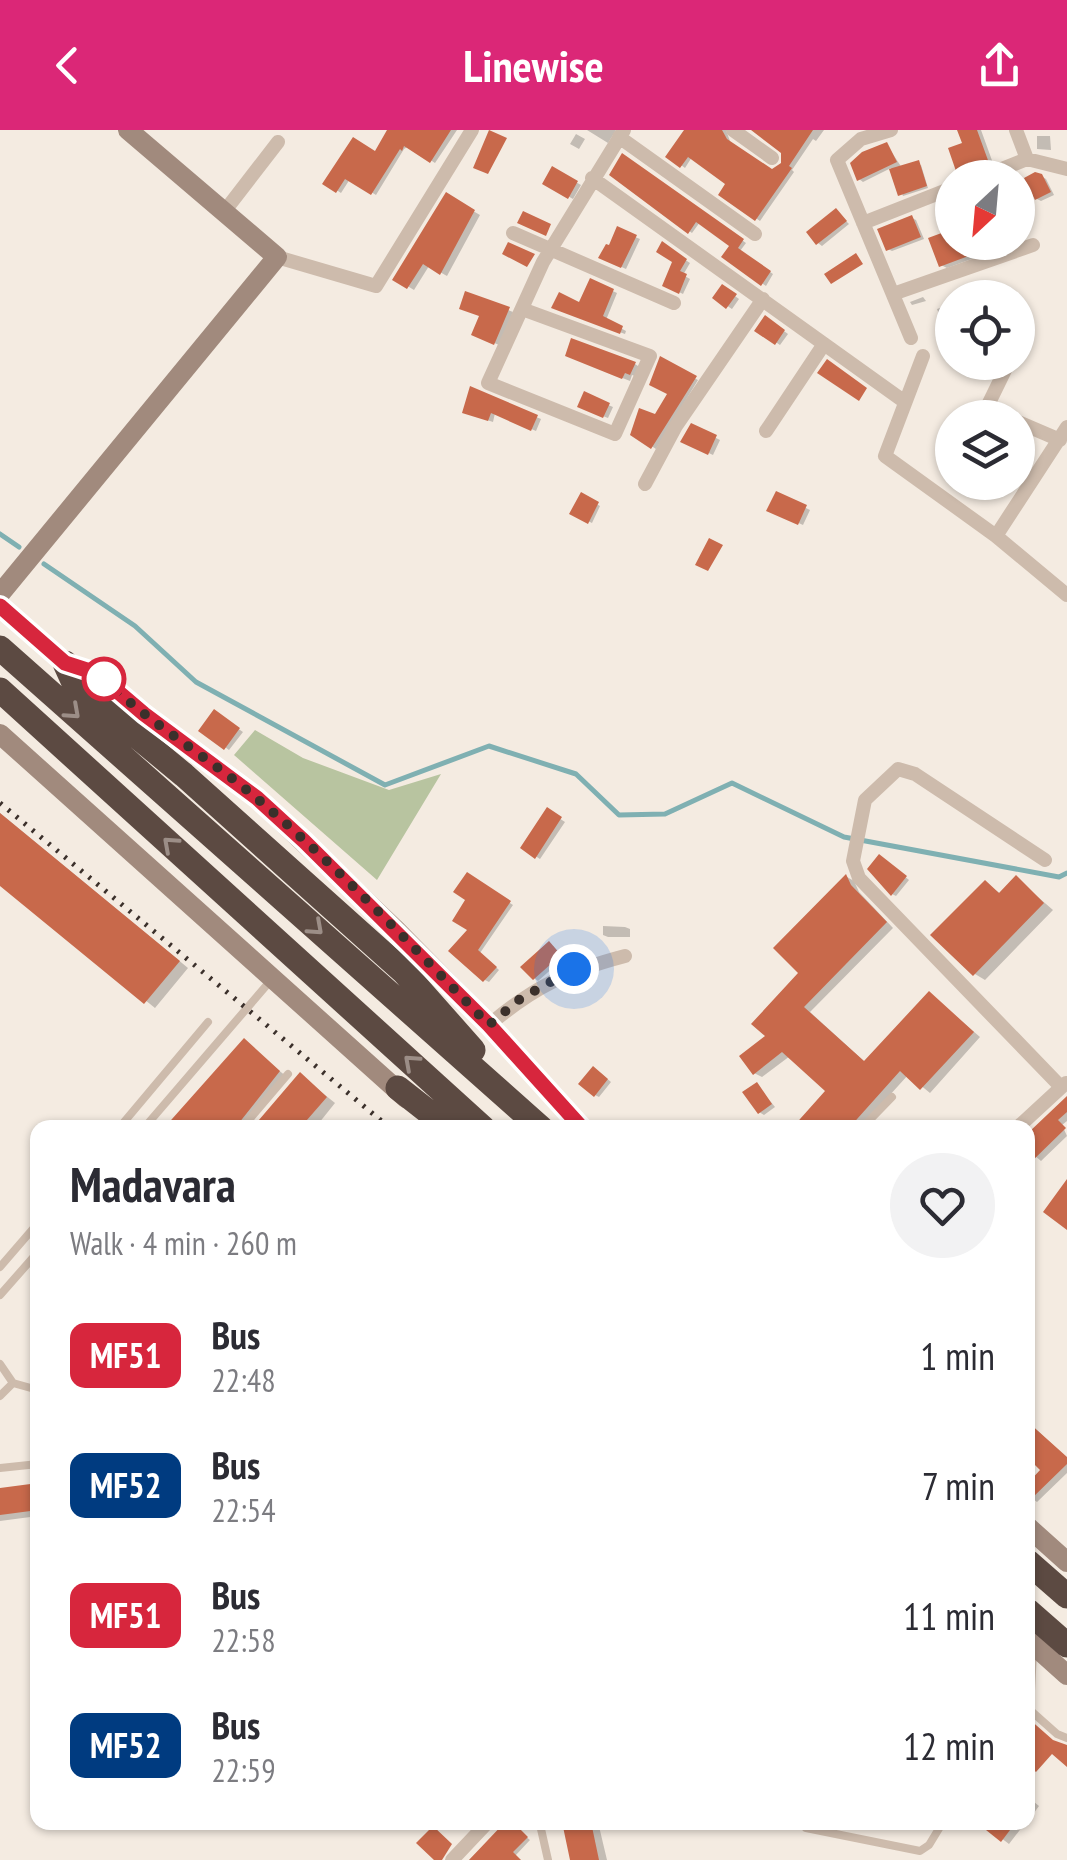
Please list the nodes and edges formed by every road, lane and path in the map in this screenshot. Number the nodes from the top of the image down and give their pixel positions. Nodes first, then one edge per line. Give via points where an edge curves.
1 (128, 130) edge
2 (472, 130) edge
3 (733, 130) edge
4 (891, 130) edge
5 (1016, 130) edge
6 (622, 134) edge
7 (855, 135) edge
8 (278, 142) dead end
9 (772, 158) dead end
10 (1027, 159) joint
11 (1067, 169) edge
12 (592, 178) junction
13 (935, 195) edge
14 (224, 212) junction
15 (863, 223) junction
16 (513, 233) dead end
17 (755, 234) dead end
18 (550, 250) junction
19 (277, 257) junction
20 (990, 260) edge
21 (893, 294) junction
22 (762, 298) junction
23 (674, 303) dead end
24 (522, 310) junction
25 (912, 338) dead end
26 (824, 344) junction
27 (923, 356) dead end
28 (905, 402) junction
29 (1035, 426) edge
30 (766, 432) dead end
31 (1064, 434) edge
32 (645, 484) dead end
33 (996, 536) junction
34 (1067, 570) edge
35 (1062, 590) edge
36 (0, 594) edge
37 (0, 606) edge
38 (0, 648) edge
39 (65, 663) junction
40 (0, 690) edge
41 (0, 734) edge
42 (1044, 860) dead end
43 (625, 956) dead end
44 (272, 979) junction
45 (208, 1022) dead end
46 (489, 1025) junction
47 (288, 1074) dead end
48 (1064, 1085) edge
49 (398, 1088) junction
50 (892, 1097) dead end
51 (518, 1106) junction
52 (125, 1120) edge
53 (151, 1120) edge
54 (249, 1120) edge
55 (422, 1120) edge
56 (439, 1120) edge
57 (474, 1120) edge
58 (533, 1120) edge
59 (575, 1120) edge
60 (870, 1120) edge
61 (1026, 1120) edge
62 (30, 1231) edge
63 (30, 1261) edge
64 (0, 1266) edge
65 (0, 1295) edge
66 (0, 1364) edge
67 (13, 1382) junction
68 (30, 1387) edge
69 (0, 1396) edge
70 (30, 1465) edge
71 (0, 1468) edge
72 (1035, 1532) edge
73 (1067, 1562) edge
74 (1035, 1568) edge
75 (1067, 1596) edge
76 (1035, 1617) edge
77 (1067, 1645) edge
78 (1035, 1649) edge
79 (1067, 1675) edge
80 (1035, 1714) edge
81 (1067, 1738) edge
82 (480, 1830) edge
83 (541, 1830) edge
84 (816, 1830) edge
85 (938, 1830) edge
86 (452, 1860) edge
87 (548, 1860) edge

1 - 14 street
2 - 19 street via 376,286
3 - 9 street
4 - 7 street
5 - 10 street
6 - 12 street
6 - 17 street
7 - 15 street via 836,160
8 - 14 street
10 - 11 street
12 - 18 street
12 - 22 street
13 - 15 street
14 - 19 street
15 - 21 street
16 - 18 street
18 - 23 street
18 - 24 street
19 - 36 street
20 - 21 street
21 - 25 street
22 - 26 street
22 - 32 street
24 - 24 street via 650,356 615,434 488,383
26 - 28 street
26 - 30 street
27 - 28 street
28 - 33 street via 885,456
29 - 31 street
31 - 33 street
33 - 35 street
34 - 35 street
37 - 39 street
38 -> 51 highway
39 - 46 street via 96,673 257,798
39 - 51 highway via 75,685 404,972
57 -> 40 highway
41 - 44 street
42 - 48 street via 898,769 865,800 853,861 859,878
43 - 46 street via 574,969
44 - 49 street
44 - 53 lane
45 - 52 lane
46 - 59 street
47 - 54 lane
48 - 61 street
49 - 55 street
49 - 56 highway
50 - 60 lane
51 - 58 highway
62 - 64 lane
63 - 65 lane
66 - 67 lane
67 - 68 lane
67 - 69 lane
70 - 71 lane
72 - 73 street
74 - 75 highway
76 - 77 highway
78 - 79 street
80 - 81 lane
82 - 86 street
83 - 87 lane
84 - 85 lane via 920,1851

